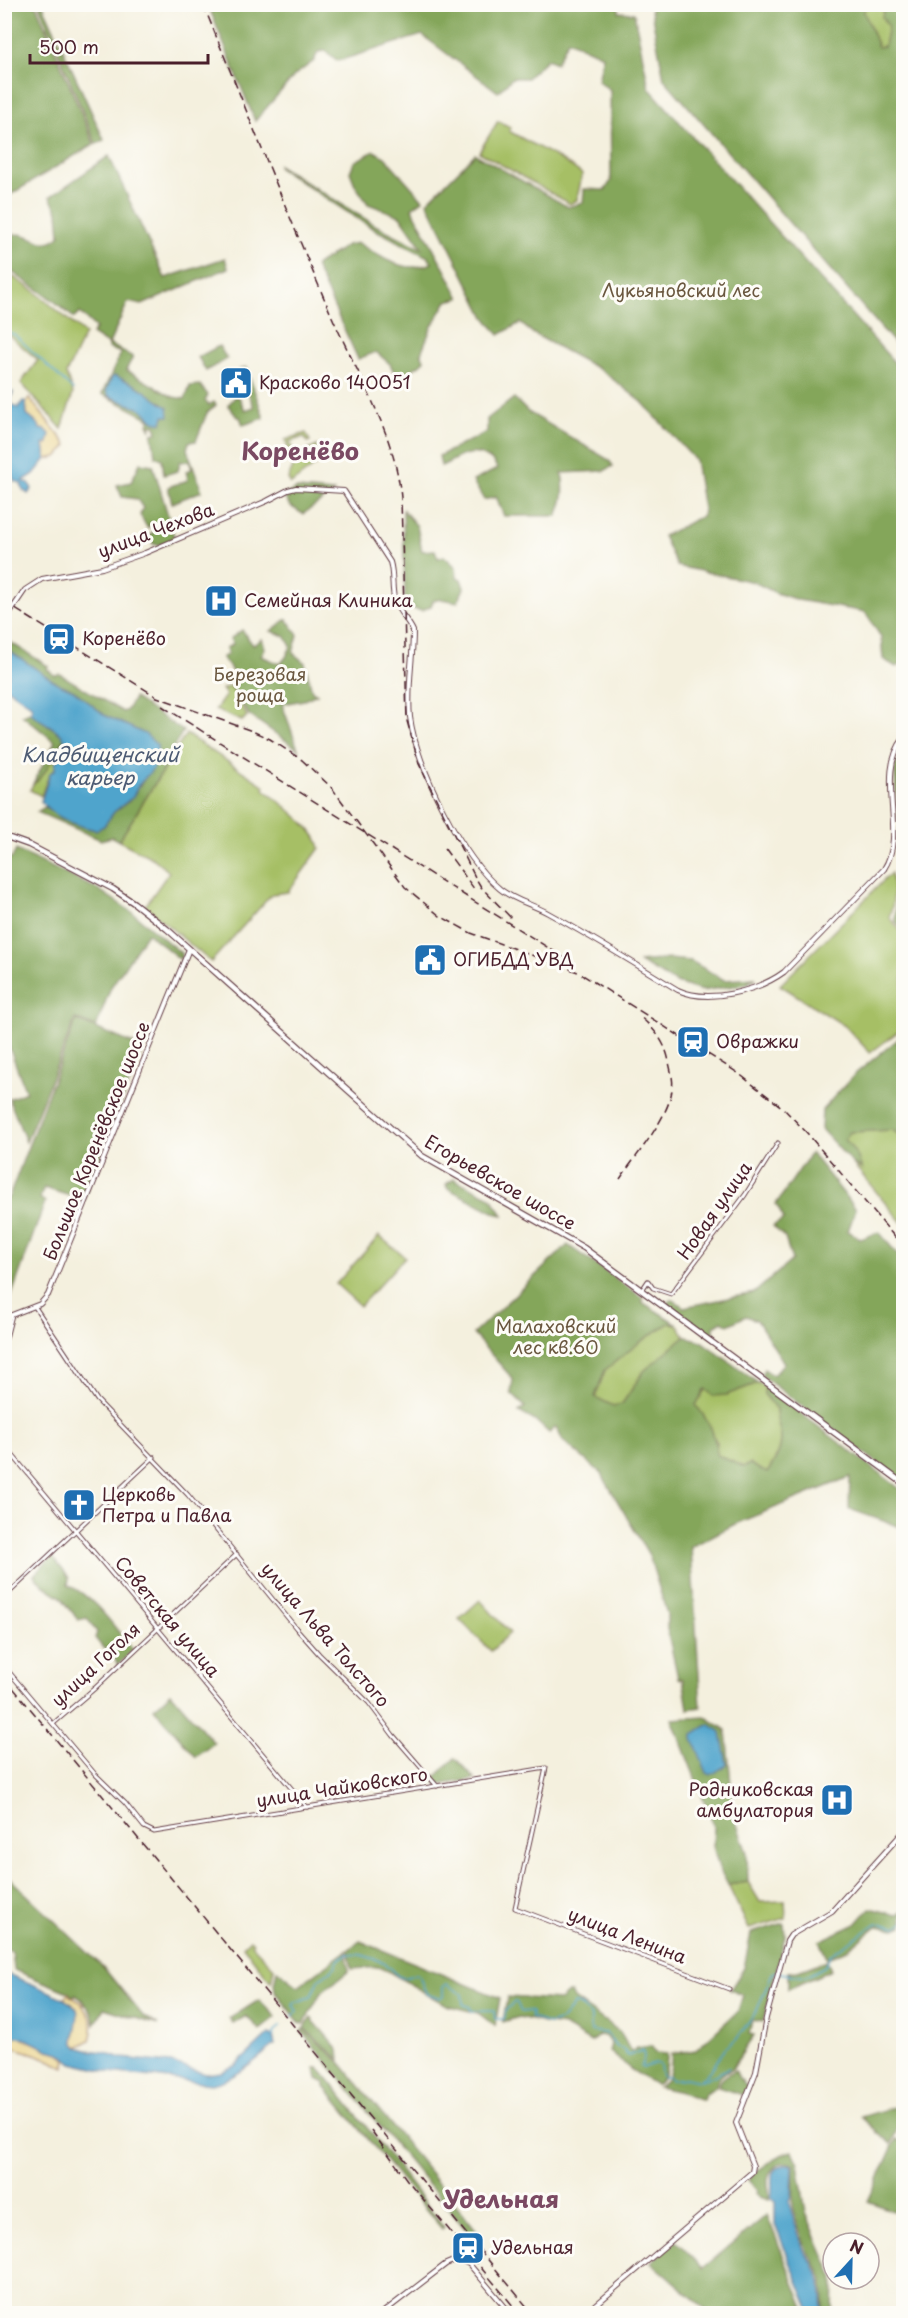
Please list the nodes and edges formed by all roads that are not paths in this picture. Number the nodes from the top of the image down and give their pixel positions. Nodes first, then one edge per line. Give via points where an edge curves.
1 (4, 621) edge
2 (903, 738) edge
3 (4, 836) edge
4 (189, 950) junction
5 (778, 1143) dead end
6 (642, 1290) junction
7 (36, 1307) junction
8 (12, 1315) junction
9 (4, 1318) edge
10 (4, 1346) edge
11 (4, 1445) edge
12 (154, 1457) junction
13 (903, 1484) edge
14 (77, 1530) junction
15 (237, 1554) junction
16 (10, 1592) dead end
17 (158, 1627) junction
18 (4, 1666) edge
19 (54, 1723) junction
20 (437, 1786) junction
21 (307, 1807) junction
22 (903, 1831) edge
23 (515, 1908) joint
24 (729, 1989) dead end
25 (381, 2313) edge
26 (511, 2313) edge
27 (585, 2313) edge

1 - 2 main road, улица Чехова via 25,590 42,579 102,568 145,553 296,488 344,491 390,562 394,599 413,631 408,686 414,737 426,774 471,858 481,872 512,898 545,912 689,995 754,988 774,979 884,869 894,852 892,770
3 - 4 main road, Егорьевское шоссе via 113,889 144,910
4 - 6 main road, Егорьевское шоссе via 422,1156 570,1239
4 - 7 main road, Большое Коренёвское шоссе via 54,1282 47,1298
5 - 6 street, Новая улица via 745,1195 671,1294 653,1288 648,1281
6 - 13 main road, Егорьевское шоссе
7 - 8 main road
7 - 12 street, улица Льва Толстого via 97,1400
8 - 9 main road
8 - 10 street
11 - 14 street, Советская улица
12 - 14 street
12 - 15 street, улица Льва Толстого
14 - 16 street
14 - 17 street, Советская улица
15 - 17 street, улица Гоголя
15 - 20 street, улица Льва Толстого via 319,1654 369,1703
17 - 19 street, улица Гоголя
17 - 21 street, Советская улица
18 - 19 street
19 - 21 street, улица Чайковского via 95,1774 151,1832
20 - 21 street, улица Чайковского
20 - 23 street, улица Чайковского via 546,1768
22 - 27 main road via 832,1911 791,1935 766,2018 756,2072 736,2123 753,2166 749,2175
23 - 24 street, улица Ленина
25 - 26 main road via 449,2262 463,2260

